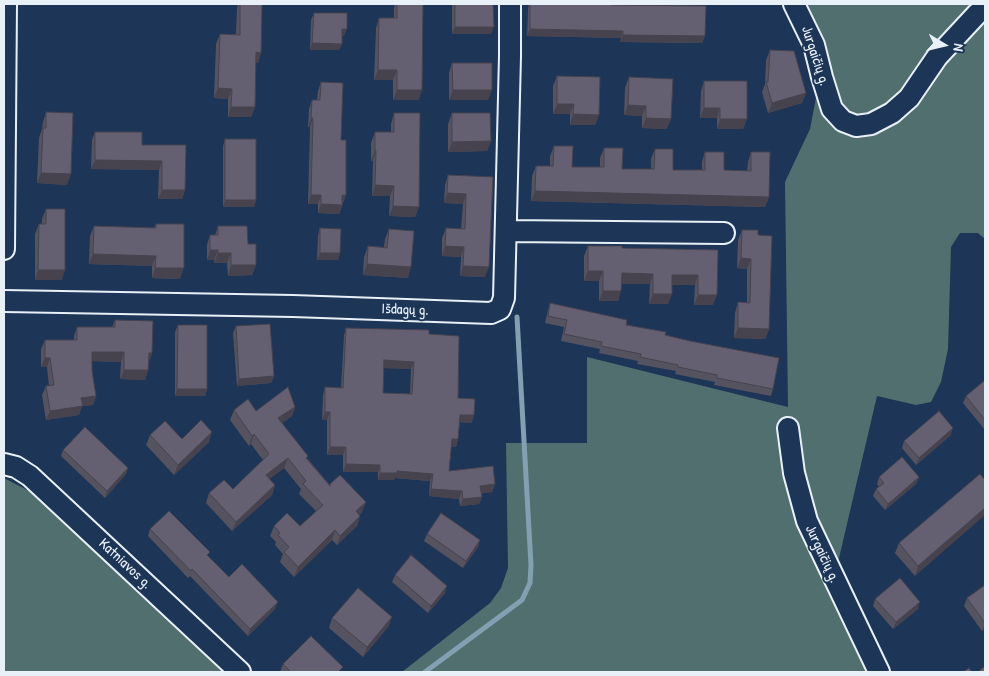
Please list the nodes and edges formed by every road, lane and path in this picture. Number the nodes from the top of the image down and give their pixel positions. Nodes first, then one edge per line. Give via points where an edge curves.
1 (6, 4) edge
2 (510, 4) edge
3 (794, 4) edge
4 (985, 8) edge
5 (506, 231) junction
6 (724, 233) dead end
7 (4, 249) edge
8 (4, 301) edge
9 (788, 428) dead end
10 (4, 464) edge
11 (240, 672) edge
12 (879, 672) edge

1 - 7 street
2 - 5 street, Išdagų g.
3 - 4 street, Jurgaičių g. via 814,45 832,109 843,121 856,126 871,124 909,98 938,57
5 - 6 street
5 - 8 street, Išdagų g. via 504,298 500,309 491,313
9 - 12 street, Jurgaičių g. via 794,473 807,521
10 - 11 street, Katniavos g. via 30,476

